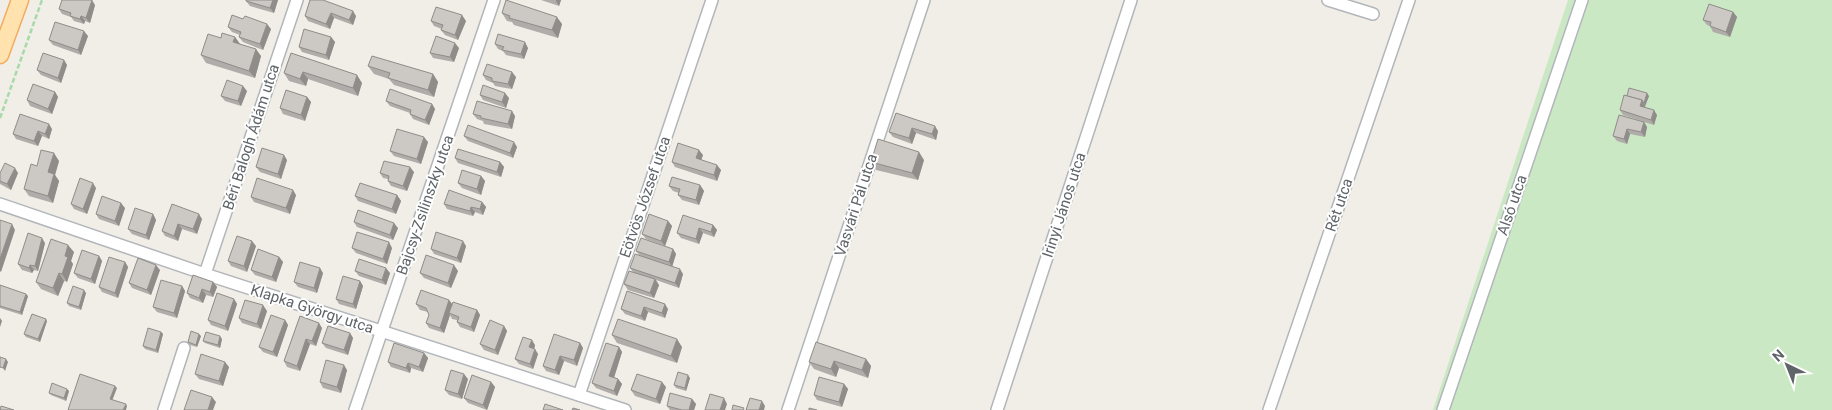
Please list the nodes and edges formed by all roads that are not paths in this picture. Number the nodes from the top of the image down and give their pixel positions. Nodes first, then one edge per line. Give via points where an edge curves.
1 (20, 0) edge
2 (297, 0) edge
3 (494, 0) edge
4 (712, 0) edge
5 (924, 0) edge
6 (1131, 0) edge
7 (1328, 0) edge
8 (1409, 0) edge
9 (1582, 0) edge
10 (1373, 14) dead end
11 (0, 55) edge
12 (0, 204) edge
13 (206, 274) junction
14 (382, 332) junction
15 (184, 348) dead end
16 (579, 395) junction
17 (164, 410) edge
18 (355, 410) edge
19 (625, 410) edge
20 (788, 410) edge
21 (997, 410) edge
22 (1269, 410) edge
23 (1443, 410) edge

1 - 11 main road
2 - 13 street, Béri Balogh Ádám utca
3 - 14 street, Bajcsy-Zsilinszky utca
4 - 16 street, Eötvös József utca
5 - 20 street, Vasvári Pál utca
6 - 21 street, Irinyi János utca
7 - 10 street
8 - 22 street, Rét utca
9 - 23 street, Alsó utca
12 - 13 street, Klapka György utca
13 - 14 street, Klapka György utca
14 - 16 street, Klapka György utca
14 - 18 street, Bajcsy-Zsilinszky utca
15 - 17 street
16 - 19 street, Klapka György utca

